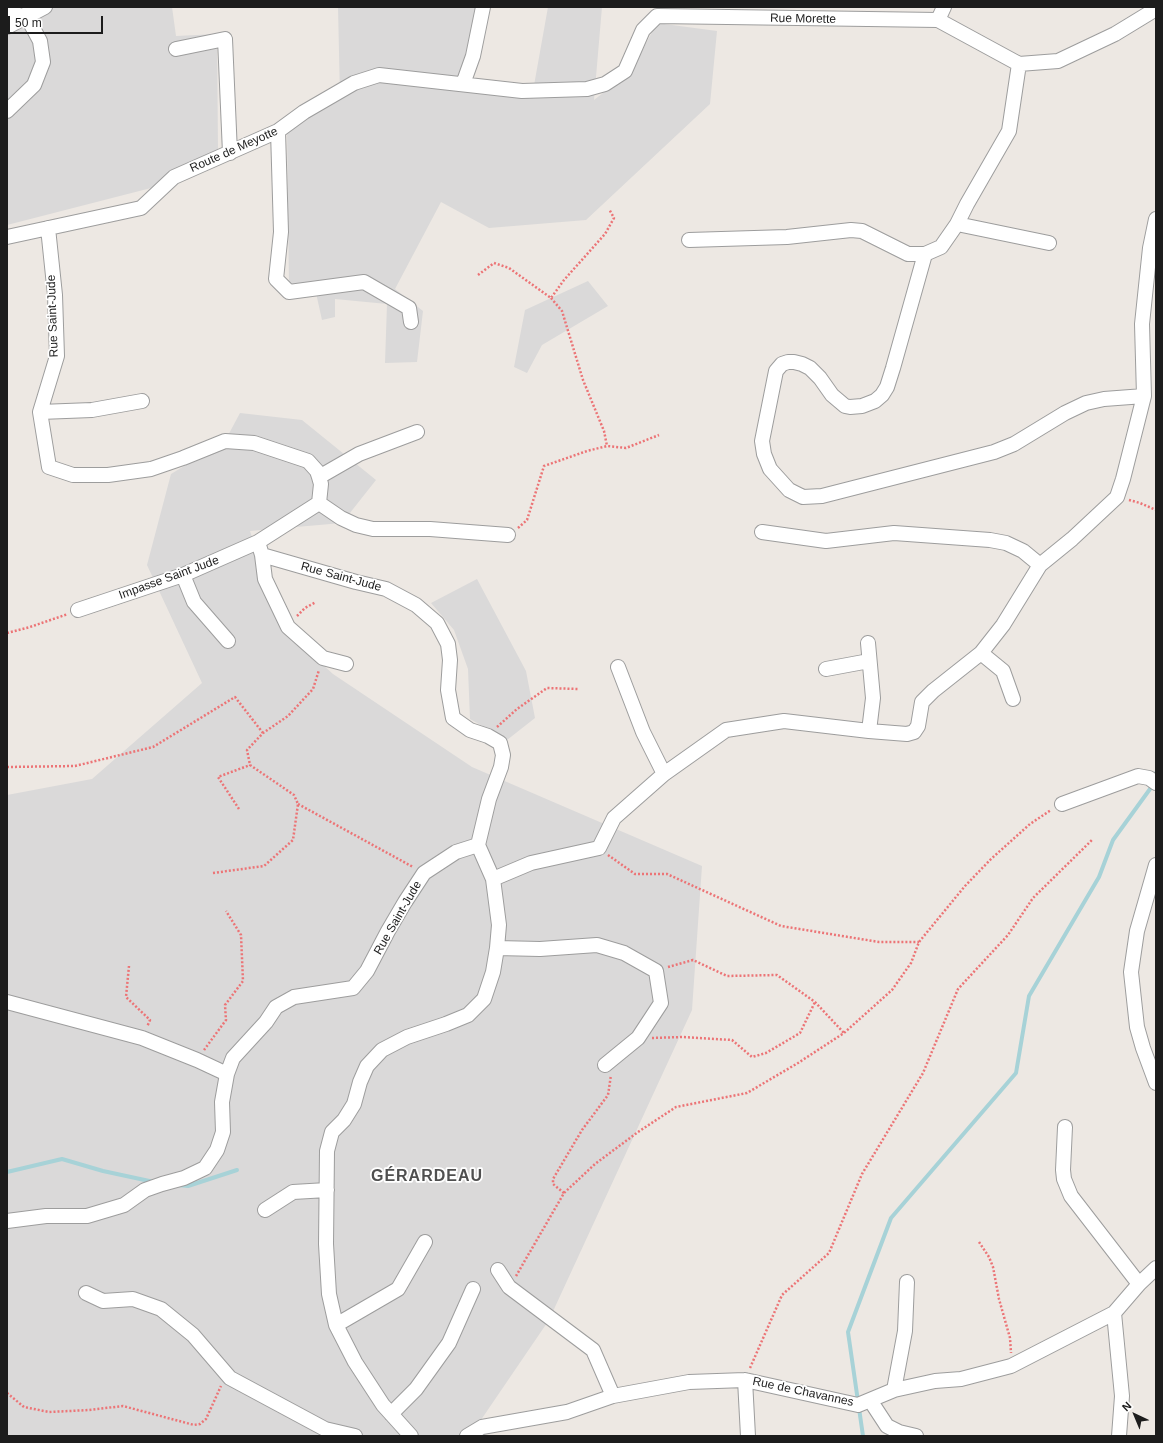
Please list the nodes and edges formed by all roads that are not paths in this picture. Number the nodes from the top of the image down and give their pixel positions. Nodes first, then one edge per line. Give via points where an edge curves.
1 (45, 7) edge
2 (482, 7) edge
3 (944, 7) edge
4 (1156, 10) edge
5 (7, 12) edge
6 (28, 12) edge
7 (823, 13) edge
8 (938, 20) junction
9 (7, 27) edge
10 (176, 49) dead end
11 (1019, 64) junction
12 (463, 84) junction
13 (7, 111) edge
14 (278, 131) junction
15 (230, 153) junction
16 (1156, 219) edge
17 (957, 224) junction
18 (48, 228) junction
19 (7, 237) edge
20 (689, 240) dead end
21 (1049, 243) dead end
22 (925, 254) junction
23 (411, 322) dead end
24 (1144, 396) junction
25 (142, 401) dead end
26 (40, 412) junction
27 (417, 432) dead end
28 (319, 477) junction
29 (319, 503) junction
30 (762, 532) dead end
31 (508, 535) road end
32 (260, 548) junction
33 (1040, 565) junction
34 (183, 575) junction
35 (78, 610) road end
36 (228, 642) dead end
37 (868, 643) dead end
38 (981, 653) junction
39 (869, 660) junction
40 (346, 664) dead end
41 (618, 667) dead end
42 (826, 669) dead end
43 (1013, 699) dead end
44 (869, 731) junction
45 (664, 774) junction
46 (1156, 783) edge
47 (1062, 804) road end
48 (478, 845) junction
49 (1156, 865) edge
50 (493, 879) junction
51 (497, 948) junction
52 (7, 1002) edge
53 (609, 1061) road end
54 (227, 1074) junction
55 (1156, 1083) edge
56 (1065, 1127) dead end
57 (327, 1190) junction
58 (265, 1210) dead end
59 (7, 1221) edge
60 (425, 1242) dead end
61 (1156, 1268) edge
62 (498, 1270) dead end
63 (907, 1282) dead end
64 (1139, 1284) junction
65 (473, 1289) dead end
66 (86, 1293) dead end
67 (1114, 1313) junction
68 (336, 1325) junction
69 (745, 1380) junction
70 (894, 1390) junction
71 (613, 1396) junction
72 (870, 1400) junction
73 (391, 1414) junction
74 (355, 1436) edge
75 (411, 1436) edge
76 (467, 1436) edge
77 (748, 1436) edge
78 (916, 1436) edge
79 (1119, 1436) edge

1 - 6 street
2 - 12 street via 473,56
3 - 8 street
4 - 11 street via 1115,34 1058,61
5 - 6 street
6 - 9 street
6 - 13 street via 40,41 43,62 34,85
7 - 8 street, Rue Morette
7 - 12 street, Rue Morette via 657,16 643,30 625,71 606,84 587,90 522,91
8 - 11 street, Rue Morette
10 - 15 street via 225,39
11 - 17 street via 1009,131
12 - 14 street, Route de Meyotte via 379,75 354,82
14 - 15 street, Route de Meyotte
14 - 23 street via 281,232 276,279 289,292 364,282 409,308
15 - 18 street, Route de Meyotte via 174,177 140,208
16 - 24 street via 1150,248 1142,324
17 - 21 street
17 - 22 street via 941,247
18 - 19 street, Route de Meyotte
18 - 26 street, Rue Saint-Jude via 55,295 57,356
20 - 22 street via 787,237 851,230 862,231 908,254
22 - 24 street via 889,381 882,395 875,401 862,406 844,406 810,368 788,362 776,370 762,440 770,470 789,490 803,497 822,496 994,452 1014,444 1086,403
24 - 33 street via 1117,497
25 - 26 street via 92,410
26 - 28 street, Rue Saint-Jude via 49,467 73,475 108,475 151,469 225,441 254,443 308,461
27 - 28 street via 359,454
28 - 29 street
29 - 31 street via 341,518 374,529 430,529
29 - 32 street
30 - 33 street via 826,541 894,533 990,540 1006,542 1023,551
32 - 34 street, Impasse Saint Jude
32 - 40 street via 265,579 288,627 323,658
32 - 48 street, Rue Saint-Jude via 356,582 386,589 416,605 437,623 448,644 448,690 453,718 470,730 500,743 503,755
33 - 38 street via 1003,625
34 - 35 street, Impasse Saint Jude
34 - 36 street via 194,602
37 - 39 street
38 - 43 street via 1004,671
38 - 44 street via 932,691 922,702 918,726 914,732 907,734
39 - 42 street
39 - 44 street via 873,698
41 - 45 street
44 - 45 street via 784,721 726,730
45 - 50 street via 614,818 599,848 531,863
46 - 47 street via 1149,778 1138,776
48 - 50 street
48 - 54 street, Rue Saint-Jude via 456,852 424,872 367,971 353,988 294,997 276,1007 266,1022 233,1058
49 - 55 street via 1137,931 1131,972 1137,1027
50 - 51 street via 499,925
51 - 53 street via 540,949 597,945 624,954 656,971 661,1003 638,1038
51 - 57 street via 484,999 468,1015 407,1037 382,1050 367,1066 354,1104 344,1120 332,1132 327,1151
52 - 54 street via 142,1038
54 - 59 street, Rue Saint-Jude via 222,1102 223,1132 217,1150 205,1168 184,1178 145,1190 124,1205 86,1216 46,1216
56 - 64 street via 1063,1170 1071,1196
57 - 58 street via 293,1192
57 - 68 street via 326,1244 329,1294
60 - 68 street via 398,1289
61 - 64 street, Rue de Chavannes
62 - 71 street via 509,1287 593,1350
63 - 70 street via 905,1331
64 - 67 street, Rue de Chavannes
65 - 73 street via 448,1342 416,1389
66 - 74 street via 103,1301 133,1299 162,1309 193,1335 230,1378 325,1429
67 - 70 street, Rue de Chavannes via 1012,1366 961,1379 935,1381
67 - 79 street via 1122,1396
68 - 73 street via 355,1362
69 - 71 street, Rue de Chavannes via 690,1382
69 - 72 street, Rue de Chavannes via 858,1405
69 - 77 street
70 - 72 street, Rue de Chavannes
71 - 76 street, Rue de Chavannes via 567,1412 482,1427
72 - 78 street via 887,1426
73 - 75 street

